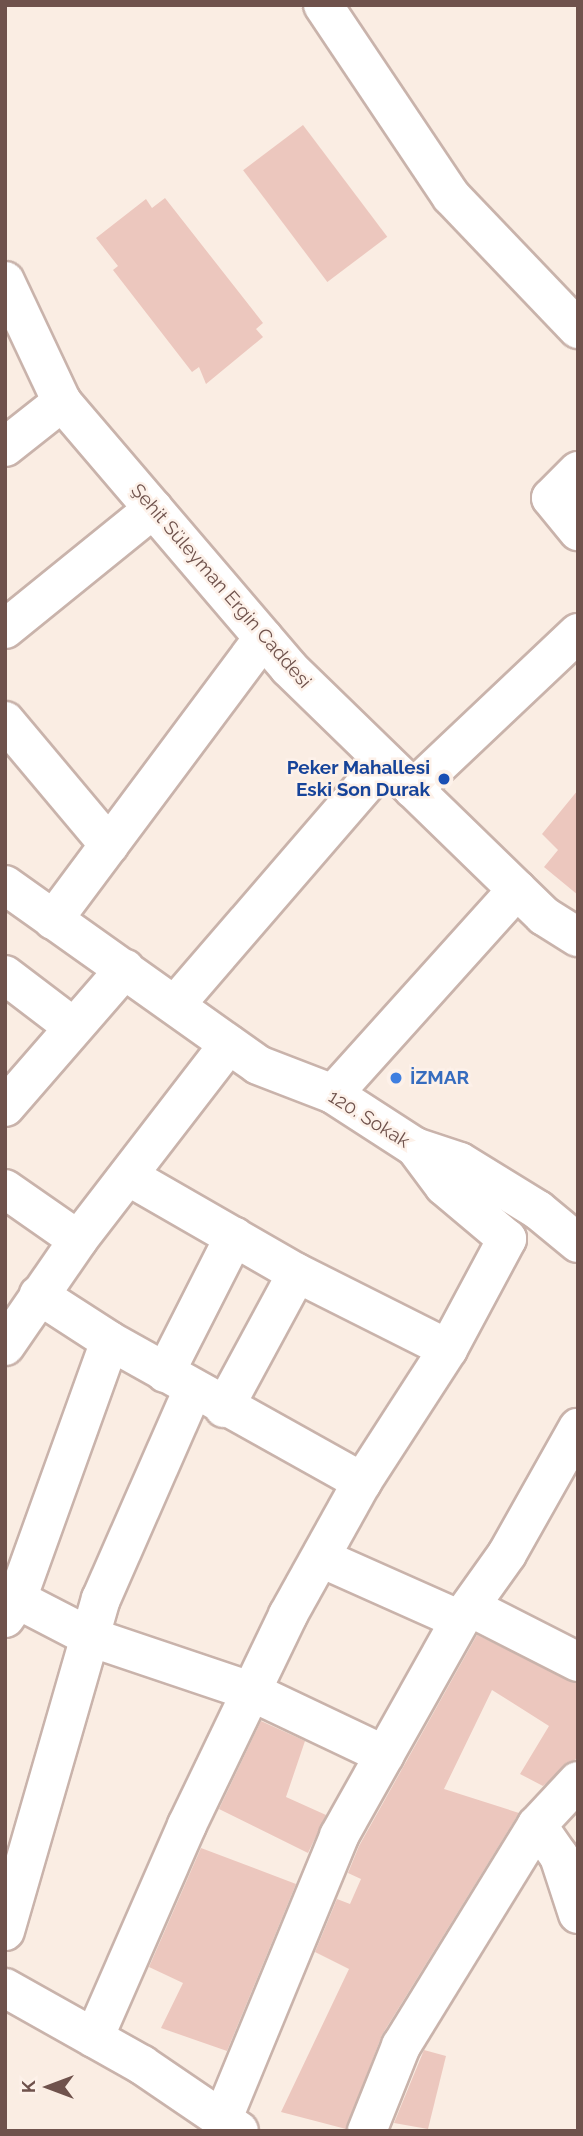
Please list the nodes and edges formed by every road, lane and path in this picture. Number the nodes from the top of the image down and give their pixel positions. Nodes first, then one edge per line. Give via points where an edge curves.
1 (323, 5) edge
2 (5, 281) edge
3 (578, 329) edge
4 (62, 402) junction
5 (5, 447) edge
6 (578, 471) edge
7 (153, 509) junction
8 (578, 531) edge
9 (5, 629) edge
10 (578, 633) edge
11 (263, 638) junction
12 (5, 721) edge
13 (385, 762) junction
14 (413, 789) junction
15 (109, 845) junction
16 (5, 885) edge
17 (517, 890) junction
18 (544, 915) junction
19 (53, 920) junction
20 (578, 937) edge
21 (578, 968) edge
22 (125, 969) junction
23 (5, 975) edge
24 (175, 1005) junction
25 (72, 1026) junction
26 (229, 1044) junction
27 (333, 1094) junction
28 (5, 1107) edge
29 (415, 1147) junction
30 (128, 1176) junction
31 (5, 1189) edge
32 (234, 1237) junction
33 (576, 1238) edge
34 (78, 1240) junction
35 (297, 1273) junction
36 (39, 1296) junction
37 (110, 1341) junction
38 (5, 1346) edge
39 (448, 1349) junction
40 (194, 1390) junction
41 (578, 1428) edge
42 (362, 1482) junction
43 (321, 1558) junction
44 (9, 1604) edge
45 (466, 1614) junction
46 (90, 1637) junction
47 (573, 1652) edge
48 (250, 1691) junction
49 (385, 1755) junction
50 (578, 1781) edge
51 (537, 1825) junction
52 (578, 1914) edge
53 (5, 1931) edge
54 (5, 1988) edge
55 (93, 2038) junction
56 (231, 2125) edge
57 (367, 2131) edge

1 - 3 street via 451,196
2 - 4 street, Şehit Süleyman Ergin Caddesi
4 - 5 street
4 - 7 street, Şehit Süleyman Ergin Caddesi
6 - 8 street via 551,498
7 - 9 street
7 - 11 street, Şehit Süleyman Ergin Caddesi
10 - 14 street
11 - 13 street, Şehit Süleyman Ergin Caddesi
11 - 15 street
12 - 15 street
13 - 14 street, Şehit Süleyman Ergin Caddesi
13 - 24 street
14 - 17 street, Şehit Süleyman Ergin Caddesi
15 - 19 street
16 - 19 street, 120. Sokak
17 - 18 street, Şehit Süleyman Ergin Caddesi
17 - 27 street
18 - 20 street, Şehit Süleyman Ergin Caddesi
18 - 21 street, Şehit Süleyman Ergin Caddesi
19 - 22 street, 120. Sokak
22 - 24 street, 120. Sokak
22 - 25 street
23 - 25 street
24 - 26 street, 120. Sokak
25 - 28 street
26 - 27 street, 120. Sokak via 258,1065
26 - 30 street
27 - 29 street, 120. Sokak
29 - 33 street, 120. Sokak via 460,1162
29 - 39 street via 444,1186 506,1239
30 - 32 street
30 - 34 street
31 - 34 street
32 - 35 street
32 - 40 street
34 - 36 street
35 - 39 street
35 - 40 street
36 - 37 street
36 - 38 street
37 - 40 street
37 - 44 street
39 - 42 street
40 - 42 street
40 - 46 street via 101,1599
41 - 45 street
42 - 43 street
43 - 45 street
43 - 48 street
44 - 46 street
45 - 47 street
45 - 49 street
46 - 48 street
46 - 53 street
48 - 49 street
48 - 55 street
49 - 56 street via 339,1836
50 - 51 street
51 - 52 street via 559,1856
51 - 57 street via 401,2046
54 - 55 street
55 - 56 street

